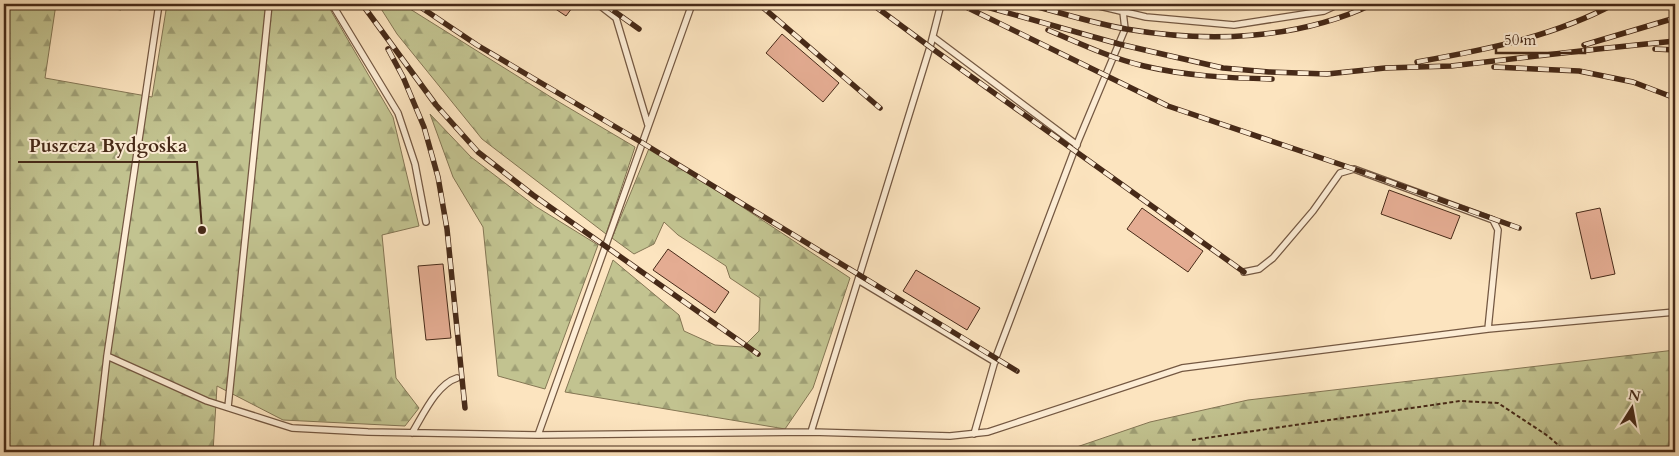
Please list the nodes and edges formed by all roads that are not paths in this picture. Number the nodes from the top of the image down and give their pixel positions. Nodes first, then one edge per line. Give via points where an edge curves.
1 (159, 4) edge
2 (269, 4) edge
3 (332, 4) edge
4 (598, 4) edge
5 (692, 4) edge
6 (941, 4) edge
7 (1091, 4) edge
8 (1125, 4) edge
9 (1334, 4) edge
10 (1123, 12) junction
11 (933, 37) junction
12 (648, 125) junction
13 (1077, 145) junction
14 (426, 222) dead end
15 (1244, 272) dead end
16 (858, 280) junction
17 (1675, 312) edge
18 (1488, 329) junction
19 (107, 356) junction
20 (994, 362) junction
21 (457, 378) dead end
22 (228, 407) junction
23 (412, 432) junction
24 (811, 432) junction
25 (974, 434) junction
26 (538, 435) junction
27 (96, 452) edge

1 - 19 lane
2 - 22 lane
3 - 14 lane via 398,113 415,164
4 - 12 lane via 616,18
5 - 12 lane
6 - 11 lane
7 - 10 lane
8 - 10 lane
9 - 10 lane via 1324,10 1234,25
10 - 13 lane via 1125,29
11 - 13 lane
11 - 16 lane
12 - 26 lane
13 - 20 lane
15 - 18 lane via 1259,269 1273,258 1340,173 1354,169 1493,220 1498,230
16 - 20 lane
16 - 24 lane
17 - 18 lane
18 - 25 lane via 1182,368
19 - 22 lane via 207,401
19 - 27 lane
20 - 25 lane
21 - 23 lane via 448,380 440,389
22 - 23 lane via 292,428
23 - 26 lane
24 - 25 lane
24 - 26 lane

